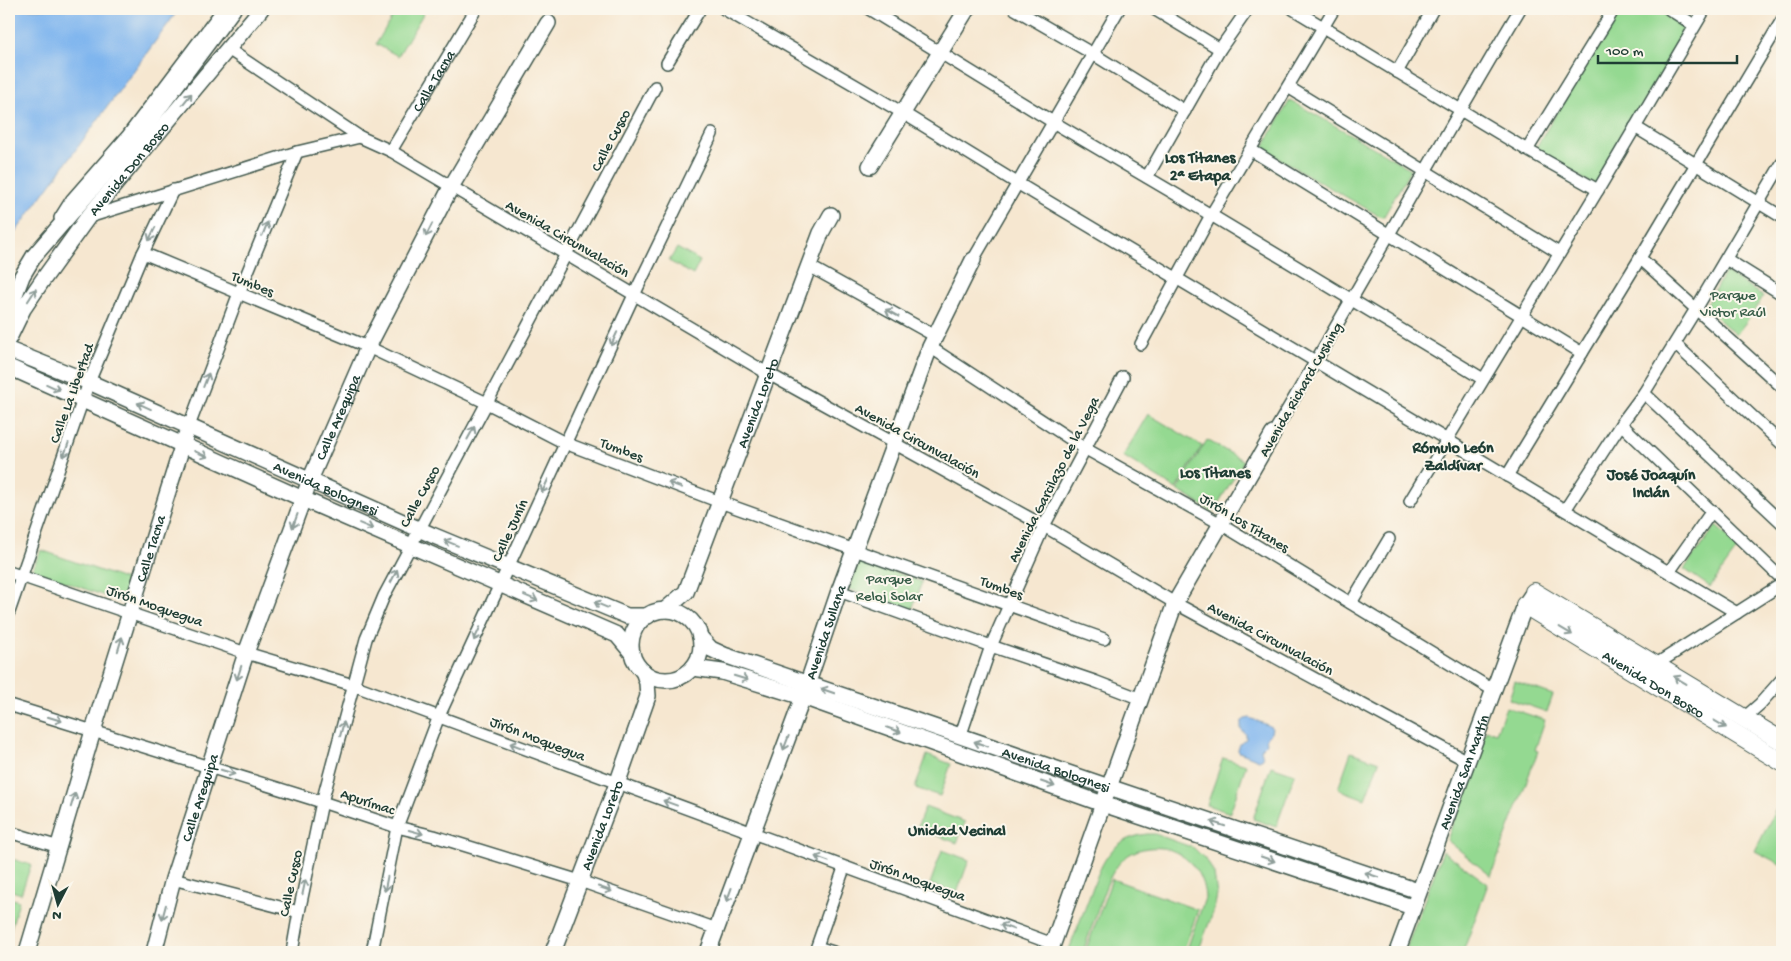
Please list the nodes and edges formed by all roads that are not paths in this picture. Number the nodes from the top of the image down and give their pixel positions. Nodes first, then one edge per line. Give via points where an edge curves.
1 (222, 9) edge
2 (233, 9) edge
3 (261, 9) edge
4 (476, 9) edge
5 (700, 9) edge
6 (724, 9) edge
7 (869, 9) edge
8 (967, 9) edge
9 (1015, 9) edge
10 (1119, 9) edge
11 (1154, 9) edge
12 (1248, 9) edge
13 (1293, 9) edge
14 (1334, 9) edge
15 (1433, 9) edge
16 (1520, 9) edge
17 (1614, 9) edge
18 (1669, 9) edge
19 (1705, 9) edge
20 (1782, 20) edge
21 (548, 23) dead end
22 (1694, 25) junction
23 (1323, 28) junction
24 (228, 49) junction
25 (1220, 49) junction
26 (940, 52) junction
27 (1093, 54) junction
28 (667, 63) dead end
29 (1397, 72) junction
30 (655, 87) dead end
31 (1288, 87) junction
32 (1460, 109) junction
33 (1185, 111) junction
34 (903, 113) junction
35 (1053, 122) junction
36 (1635, 127) junction
37 (712, 134) dead end
38 (360, 136) junction
39 (1251, 150) junction
40 (1527, 150) junction
41 (391, 151) junction
42 (297, 152) junction
43 (1782, 163) edge
44 (1696, 165) junction
45 (870, 166) dead end
46 (1425, 171) junction
47 (1147, 177) junction
48 (1017, 183) junction
49 (451, 187) junction
50 (173, 190) junction
51 (1598, 190) junction
52 (1759, 204) junction
53 (831, 215) dead end
54 (1211, 215) junction
55 (88, 217) junction
56 (1782, 217) edge
57 (1389, 234) junction
58 (44, 243) junction
59 (1559, 253) junction
60 (143, 254) junction
61 (566, 256) junction
62 (1640, 258) junction
63 (1726, 259) junction
64 (973, 260) joint
65 (809, 266) junction
66 (1177, 279) junction
67 (239, 293) junction
68 (1782, 294) edge
69 (634, 295) junction
70 (1352, 300) junction
71 (1696, 308) junction
72 (9, 310) edge
73 (1522, 315) junction
74 (9, 338) edge
75 (932, 342) junction
76 (1141, 344) dead end
77 (1675, 344) junction
78 (368, 347) junction
79 (9, 350) edge
80 (1582, 353) junction
81 (1316, 362) junction
82 (9, 367) edge
83 (767, 373) junction
84 (1124, 377) dead end
85 (1483, 378) junction
86 (89, 382) junction
87 (1782, 387) edge
88 (1644, 393) junction
89 (83, 400) junction
90 (487, 403) junction
91 (1621, 424) junction
92 (189, 426) junction
93 (1274, 434) joint
94 (1446, 439) junction
95 (565, 443) junction
96 (894, 444) junction
97 (1782, 444) edge
98 (181, 445) junction
99 (1084, 448) junction
100 (1506, 476) junction
101 (310, 480) junction
102 (303, 499) junction
103 (1410, 500) dead end
104 (720, 502) junction
105 (1782, 506) edge
106 (1565, 510) junction
107 (1712, 511) junction
108 (1771, 513) junction
109 (1782, 523) edge
110 (1221, 524) junction
111 (1044, 526) junction
112 (418, 529) junction
113 (1389, 539) dead end
114 (410, 545) junction
115 (854, 550) junction
116 (508, 566) junction
117 (9, 572) edge
118 (1669, 572) junction
119 (21, 576) junction
120 (1782, 579) edge
121 (500, 583) junction
122 (1782, 584) edge
123 (839, 591) junction
124 (686, 592) junction
125 (1529, 599) junction
126 (1175, 603) junction
127 (1351, 603) junction
128 (1008, 606) junction
129 (665, 610) junction
130 (9, 612) edge
131 (130, 612) junction
132 (1737, 613) junction
133 (648, 616) junction
134 (693, 623) junction
135 (700, 637) junction
136 (1104, 639) dead end
137 (991, 646) junction
138 (246, 653) junction
139 (632, 653) junction
140 (1655, 665) junction
141 (693, 668) junction
142 (643, 671) junction
143 (1782, 679) edge
144 (668, 680) junction
145 (353, 685) junction
146 (1493, 690) junction
147 (805, 691) junction
148 (648, 696) junction
149 (1141, 699) junction
150 (9, 706) edge
151 (439, 716) junction
152 (1744, 718) junction
153 (93, 731) junction
154 (960, 737) junction
155 (1782, 741) edge
156 (1467, 761) junction
157 (1782, 762) edge
158 (208, 766) junction
159 (617, 784) junction
160 (1109, 788) junction
161 (322, 802) junction
162 (1104, 804) junction
163 (397, 827) junction
164 (9, 832) edge
165 (752, 833) junction
166 (58, 846) junction
167 (844, 868) junction
168 (173, 879) junction
169 (580, 881) junction
170 (1418, 891) junction
171 (1412, 907) junction
172 (299, 912) junction
173 (717, 928) junction
174 (1052, 948) edge
175 (816, 950) edge
176 (27, 952) edge
177 (154, 952) edge
178 (292, 952) edge
179 (372, 952) edge
180 (553, 952) edge
181 (708, 952) edge
182 (833, 952) edge
183 (1396, 952) edge

1 - 58 street via 128,135 72,199
2 - 58 main road, Avenida Don Bosco via 142,131
3 - 24 main road, Avenida Don Bosco
4 - 41 street, Calle Tacna
5 - 28 street
6 - 34 street
7 - 26 street
8 - 26 main road
9 - 27 street
10 - 27 street
11 - 25 street
12 - 25 street
13 - 23 street
14 - 23 street
15 - 29 street
16 - 32 street, Avenida Richard Cushing
17 - 40 street
18 - 22 street
19 - 22 street
20 - 44 street
21 - 49 main road, Calle Arequipa
22 - 36 street
23 - 29 street
23 - 31 street
24 - 38 street, Avenida Circunvalación
55 -> 24 main road, Avenida Don Bosco
25 - 33 street
26 - 34 main road
26 - 35 street
27 - 33 street
27 - 35 street
29 - 32 street
30 - 61 street, Calle Cusco
31 - 39 street
31 - 46 street
32 - 40 street
32 - 46 street, Avenida Richard Cushing
33 - 47 street
34 - 45 main road
34 - 48 street
35 - 47 street
35 - 48 street
36 - 44 street
36 - 51 street
37 - 69 street, Calle Junín
38 - 41 street, Avenida Circunvalación
38 - 42 street
39 - 54 street
39 - 57 street
40 - 51 street
41 - 49 street, Avenida Circunvalación
42 - 50 street
67 -> 42 street, Calle Tacna
43 - 52 street
44 - 52 street
44 - 62 street
46 - 57 street, Avenida Richard Cushing
46 - 59 street
47 - 54 street
48 - 64 street
48 - 66 street
49 - 61 street, Avenida Circunvalación
49 -> 78 main road, Calle Arequipa
50 - 55 street
50 -> 60 street, Calle La Libertad
51 - 59 street
52 - 56 street
52 - 63 street
53 - 65 main road, Avenida Loreto
54 - 66 street
54 - 70 street
74 -> 55 main road, Avenida Don Bosco via 23,309
57 - 70 street, Avenida Richard Cushing
57 - 73 street
58 - 72 main road, Avenida Don Bosco via 25,270
59 - 73 street
60 - 67 street, Tumbes
60 - 86 street, Calle La Libertad
61 - 69 street, Avenida Circunvalación
61 - 90 street, Calle Cusco
62 - 71 street
62 - 80 street
63 - 68 street
63 - 71 street
64 - 75 main road, Avenida Sullana
75 -> 65 street, Jirón Los Titanes
65 - 83 main road, Avenida Loreto
66 - 76 street
66 - 81 street
67 - 78 street, Tumbes
92 -> 67 street, Calle Tacna
69 - 83 street, Avenida Circunvalación
69 -> 95 street, Calle Junín
70 - 81 street, Avenida Richard Cushing
70 - 85 street
71 - 77 street
71 - 87 street
73 - 80 street
73 - 85 street
75 - 96 main road, Avenida Sullana
75 - 99 street, Jirón Los Titanes
77 - 88 street
77 - 97 street
78 - 90 street, Tumbes
78 - 101 main road, Calle Arequipa
79 - 86 main road, Avenida Bolognesi
80 - 100 street
81 - 93 street, Avenida Richard Cushing
81 - 94 street
82 -> 89 main road, Avenida Bolognesi
83 - 96 street, Avenida Circunvalación
83 - 104 main road, Avenida Loreto
84 - 99 street, Avenida Garcilazo de la Vega
85 - 94 street
86 - 89 street, Calle La Libertad
92 -> 86 main road, Avenida Bolognesi
88 - 91 street
88 - 108 street
89 - 98 main road, Avenida Bolognesi
89 -> 119 street, Calle La Libertad
90 - 95 street, Tumbes
112 -> 90 street, Calle Cusco
91 - 106 street
91 - 107 street
92 - 98 main road, Calle Tacna
92 - 101 main road, Avenida Bolognesi
93 - 110 main road, Avenida Richard Cushing
94 - 100 street
94 - 103 street
104 -> 95 street, Tumbes
95 -> 116 street, Calle Junín
96 - 111 street, Avenida Circunvalación
96 - 115 main road, Avenida Sullana
98 -> 102 main road, Avenida Bolognesi
98 - 131 main road, Calle Tacna
99 - 110 street, Jirón Los Titanes
99 - 111 street, Avenida Garcilazo de la Vega
100 - 106 street
101 - 102 main road, Calle Arequipa
101 - 112 main road, Avenida Bolognesi
102 -> 114 main road, Avenida Bolognesi
102 -> 138 main road, Calle Arequipa
104 - 115 street, Tumbes
104 - 124 main road, Avenida Loreto
105 - 108 street
106 - 118 street
107 - 118 street
107 - 120 street
108 - 109 street
110 - 126 main road, Avenida Richard Cushing
110 - 127 street, Jirón Los Titanes
111 - 126 street, Avenida Circunvalación
111 - 128 street, Avenida Garcilazo de la Vega
112 - 114 street, Calle Cusco
116 -> 112 main road, Avenida Bolognesi
113 - 127 street
114 - 121 main road, Avenida Bolognesi
145 -> 114 street, Calle Cusco via 366,639
115 - 123 main road, Avenida Sullana
115 - 128 street, Tumbes
116 - 121 street, Calle Junín
133 -> 116 main road, Avenida Bolognesi via 627,616
117 - 119 street, Jirón Moquegua
118 - 132 street
119 - 130 street, Calle La Libertad
119 - 131 street, Jirón Moquegua
121 -> 139 main road, Avenida Bolognesi via 618,634
121 -> 151 street, Calle Junín
122 - 132 street
123 - 137 street
123 - 147 main road, Avenida Sullana
124 - 129 main road, Avenida Loreto
124 - 134 main road
125 - 140 main road, Avenida Don Bosco
125 - 146 main road, Avenida San Martín
125 -> 157 main road, Avenida Don Bosco
126 - 149 main road, Avenida Richard Cushing
126 - 156 street, Avenida Circunvalación
127 - 146 street, Jirón Los Titanes
128 - 136 street, Tumbes
128 - 137 street, Avenida Garcilazo de la Vega
129 - 133 main road
129 - 134 main road via 680,613
131 - 138 street, Jirón Moquegua
153 -> 131 main road, Calle Tacna
132 - 140 street
133 - 139 main road via 634,631
134 - 135 main road
135 - 141 main road via 700,653
135 - 147 main road, Avenida Bolognesi via 724,656
137 - 149 street
137 - 154 street, Avenida Garcilazo de la Vega
138 - 145 street, Jirón Moquegua
138 -> 158 main road, Calle Arequipa
139 - 142 main road
152 -> 140 main road, Avenida Don Bosco
141 - 144 main road
141 -> 147 main road, Avenida Bolognesi
142 - 144 main road
142 - 148 main road
143 - 152 street
144 - 148 main road
145 - 151 street, Jirón Moquegua
161 -> 145 street, Calle Cusco
146 - 156 main road, Avenida San Martín
154 -> 147 main road, Avenida Bolognesi
147 -> 162 main road, Avenida Bolognesi
147 -> 165 main road, Avenida Sullana
148 - 159 main road, Avenida Loreto
149 - 160 main road, Avenida Richard Cushing
150 -> 153 street, Apurímac
159 -> 151 street, Jirón Moquegua
151 - 163 street, Calle Junín
152 - 155 main road, Avenida Don Bosco
153 - 158 street, Apurímac
166 -> 153 main road, Calle Tacna
160 -> 154 main road, Avenida Bolognesi
156 - 170 main road, Avenida San Martín
158 -> 161 street, Apurímac
158 - 168 main road, Calle Arequipa
165 -> 159 street, Jirón Moquegua
159 - 169 main road, Avenida Loreto
160 - 162 main road, Avenida Richard Cushing
170 -> 160 main road, Avenida Bolognesi
161 - 163 street, Apurímac
172 -> 161 street, Calle Cusco
162 -> 171 main road, Avenida Bolognesi
162 - 174 main road, Avenida Richard Cushing
163 -> 169 street, Apurímac
163 -> 179 street, Calle Junín
164 - 166 street
167 -> 165 street, Jirón Moquegua
165 -> 173 main road, Avenida Sullana
166 - 176 main road, Calle Tacna
174 -> 167 street, Jirón Moquegua
167 - 175 street
168 - 172 street
168 -> 177 main road, Calle Arequipa
169 -> 173 street, Apurímac
169 - 180 main road, Avenida Loreto
170 - 171 main road, Avenida San Martín
171 - 183 main road, Avenida San Martín
172 - 178 street, Calle Cusco
173 - 181 main road, Avenida Sullana
175 - 182 street

